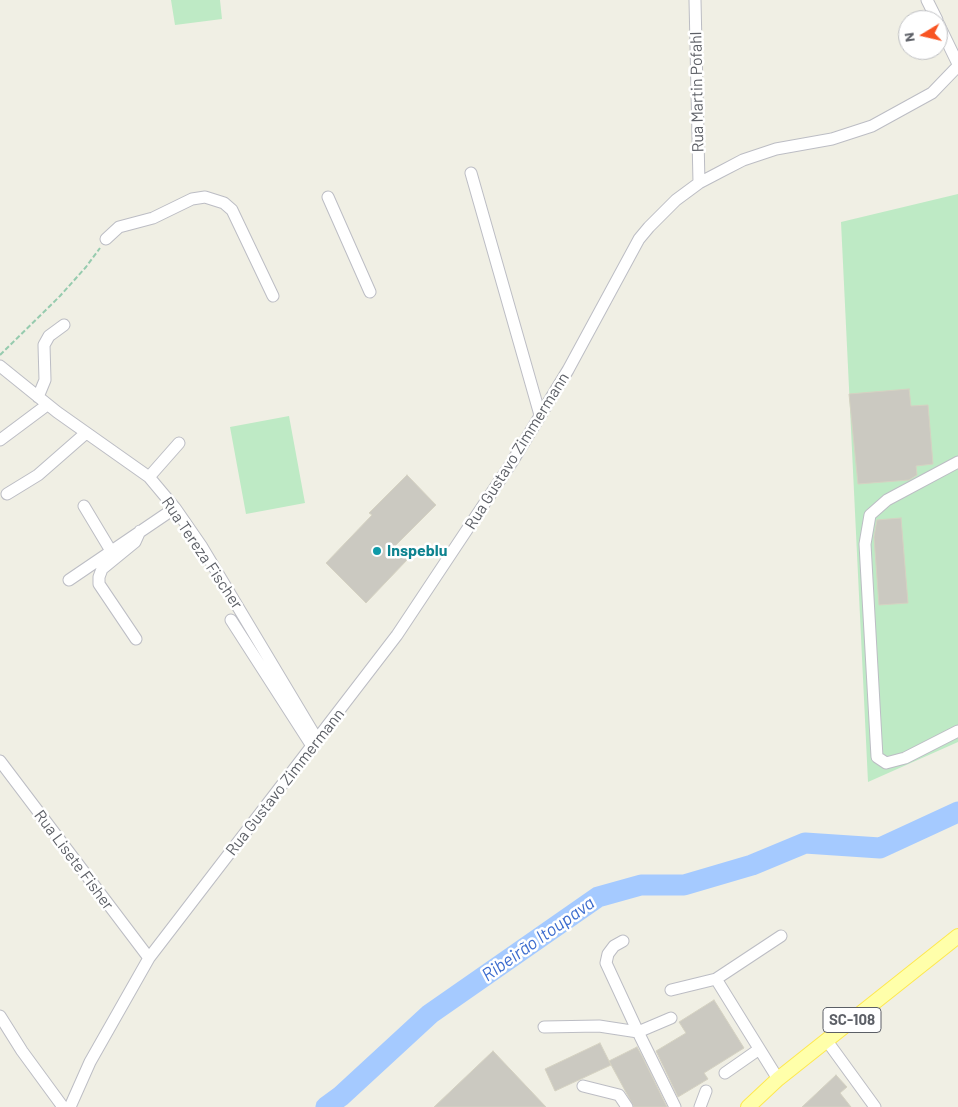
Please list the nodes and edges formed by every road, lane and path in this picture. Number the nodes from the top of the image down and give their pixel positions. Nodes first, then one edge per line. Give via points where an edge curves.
1 (695, 0) edge
2 (948, 45) edge
3 (958, 65) edge
4 (471, 173) dead end
5 (699, 183) junction
6 (328, 197) dead end
7 (106, 239) joint
8 (370, 292) dead end
9 (272, 296) dead end
10 (64, 325) dead end
11 (0, 356) edge
12 (0, 366) edge
13 (38, 397) junction
14 (47, 405) junction
15 (540, 415) junction
16 (86, 433) junction
17 (0, 440) edge
18 (180, 443) dead end
19 (958, 462) edge
20 (149, 477) junction
21 (7, 494) dead end
22 (84, 506) dead end
23 (175, 508) junction
24 (140, 531) junction
25 (111, 551) junction
26 (69, 580) dead end
27 (232, 620) dead end
28 (136, 639) dead end
29 (958, 731) edge
30 (315, 743) junction
31 (0, 761) edge
32 (782, 936) dead end
33 (958, 936) edge
34 (623, 941) dead end
35 (149, 958) junction
36 (716, 979) junction
37 (671, 990) dead end
38 (0, 1016) edge
39 (671, 1018) dead end
40 (544, 1026) dead end
41 (638, 1032) junction
42 (827, 1042) junction
43 (758, 1050) junction
44 (725, 1073) dead end
45 (778, 1080) junction
46 (584, 1086) dead end
47 (706, 1091) dead end
48 (63, 1107) edge
49 (70, 1107) edge
50 (627, 1107) edge
51 (675, 1107) edge
52 (700, 1107) edge
53 (748, 1107) edge
54 (875, 1107) edge

1 - 5 street, Rua Martin Pofahl
2 - 3 street
3 - 5 street, Rua Gustavo Zimmermann via 932,93 872,126 832,139 776,149 743,160
4 - 15 street
5 - 15 street, Rua Gustavo Zimmermann via 664,211 640,239
6 - 8 street
7 - 9 street via 119,227 153,218 192,199 205,197 224,203 232,210
7 - 11 path via 86,267
10 - 13 street via 49,336 44,345 46,380
12 - 13 street, Rua Tereza Fischer
13 - 14 street, Rua Tereza Fischer
14 - 16 street, Rua Tereza Fischer
14 - 17 street
15 - 30 street, Rua Gustavo Zimmermann via 397,636
16 - 20 street, Rua Tereza Fischer
16 - 21 street via 38,475
18 - 20 street
19 - 29 street via 887,500 870,514 865,544 876,757 886,763 905,758
20 - 23 street, Rua Tereza Fischer
22 - 25 street
23 - 24 street
23 - 30 street, Rua Tereza Fischer via 202,547
24 - 25 street
24 - 28 street via 136,542 102,569 99,577 99,584
25 - 26 street
27 - 30 street
30 - 35 street, Rua Gustavo Zimmermann
31 - 35 street, Rua Lisete Fisher
32 - 36 street
33 - 42 main road, SC-108
34 - 41 street via 614,946 606,963
35 - 49 street, Rua Gustavo Zimmermann via 90,1062
36 - 37 street
36 - 43 street
38 - 48 street
39 - 41 street
40 - 41 street via 599,1026
41 - 51 street
42 - 45 main road, SC-108
42 - 54 street
43 - 44 street
43 - 45 street
45 - 53 main road, SC-108
46 - 50 street via 619,1095
47 - 52 street

